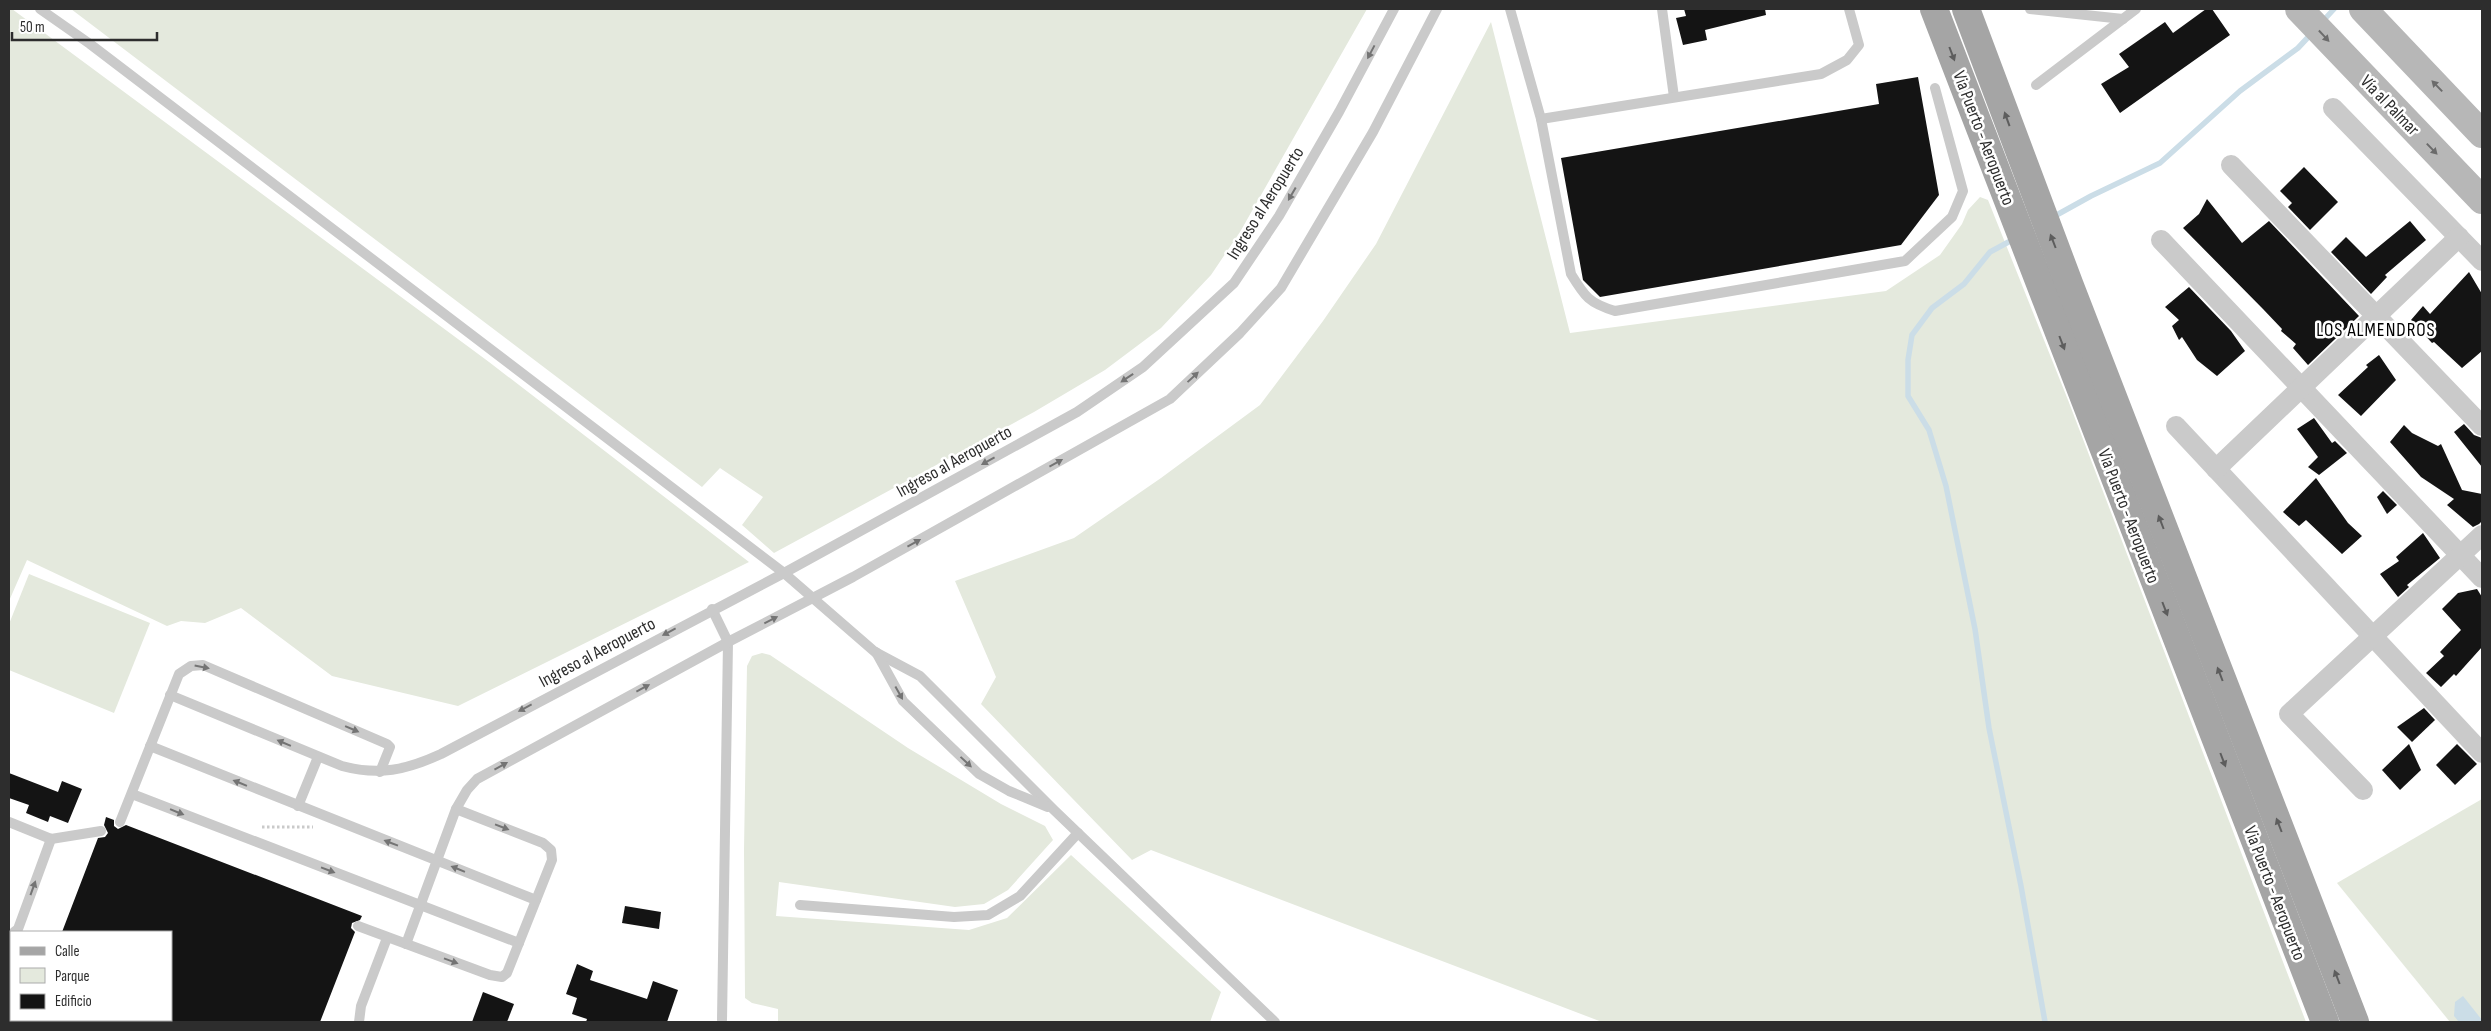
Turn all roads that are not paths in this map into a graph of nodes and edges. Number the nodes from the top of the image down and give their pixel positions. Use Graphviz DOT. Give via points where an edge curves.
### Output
graph roads {
  1 [pos="40,9"];
  2 [pos="1394,9"];
  3 [pos="1437,9"];
  4 [pos="1510,9"];
  5 [pos="1662,9"];
  6 [pos="1849,9"];
  7 [pos="1934,9"];
  8 [pos="1966,9"];
  9 [pos="2030,9"];
  10 [pos="2136,9"];
  11 [pos="2299,9"];
  12 [pos="2363,9"];
  13 [pos="2123,19"];
  14 [pos="2036,85"];
  15 [pos="1935,88"];
  16 [pos="1674,98"];
  17 [pos="2333,108"];
  18 [pos="1541,119"];
  19 [pos="2479,123"];
  20 [pos="2231,165"];
  21 [pos="2482,200"];
  22 [pos="2459,237"];
  23 [pos="2161,240"];
  24 [pos="2482,261"];
  25 [pos="2375,316"];
  26 [pos="2300,386"];
  27 [pos="2176,426"];
  28 [pos="2482,426"];
  29 [pos="2216,468"];
  30 [pos="2482,535"];
  31 [pos="2461,555"];
  32 [pos="784,573"];
  33 [pos="2482,578"];
  34 [pos="815,598"];
  35 [pos="712,609"];
  36 [pos="2373,637"];
  37 [pos="728,642"];
  38 [pos="875,652"];
  39 [pos="170,695"];
  40 [pos="150,746"];
  41 [pos="2482,753"];
  42 [pos="318,757"];
  43 [pos="380,772"];
  44 [pos="2363,790"];
  45 [pos="132,794"];
  46 [pos="298,806"];
  47 [pos="456,809"];
  48 [pos="1054,810"];
  49 [pos="9,822"];
  50 [pos="120,822"];
  51 [pos="101,831"];
  52 [pos="1078,833"];
  53 [pos="51,838"];
  54 [pos="437,860"];
  55 [pos="536,900"];
  56 [pos="420,905"];
  57 [pos="800,905"];
  58 [pos="358,926"];
  59 [pos="15,931"];
  60 [pos="388,938"];
  61 [pos="406,944"];
  62 [pos="519,944"];
  63 [pos="722,1020"];
  64 [pos="359,1022"];
  65 [pos="1275,1022"];
  66 [pos="2325,1022"];
  67 [pos="2354,1022"];
  1 -- 32 [label="lane"];
  2 -- 32 [label="lane, Ingreso al Aeropuerto, one-way" via="1279,216 1234,283 1181,334 1143,367 1076,412"];
  34 -- 3 [label="lane, one-way" via="1170,398 1211,361 1281,288 1372,132"];
  4 -- 18 [label="lane"];
  5 -- 16 [label="lane"];
  6 -- 16 [label="lane" via="1859,45 1847,60 1821,74"];
  7 -- 66 [label="main road, Via Puerto - Aeropuerto, one-way"];
  67 -- 8 [label="main road, Via Puerto - Aeropuerto, one-way"];
  9 -- 13 [label="lane"];
  10 -- 13 [label="lane"];
  11 -- 21 [label="main road, Vía al Palmar, one-way"];
  19 -- 12 [label="main road, one-way"];
  13 -- 14 [label="lane"];
  15 -- 18 [label="lane" via="1963,191 1952,217 1905,261 1616,311 1595,305 1571,274"];
  16 -- 18 [label="lane"];
  17 -- 22 [label="street"];
  20 -- 25 [label="street"];
  22 -- 24 [label="street"];
  22 -- 25 [label="street"];
  23 -- 26 [label="street"];
  25 -- 26 [label="street"];
  25 -- 28 [label="street"];
  26 -- 29 [label="street"];
  26 -- 31 [label="street"];
  27 -- 29 [label="street"];
  29 -- 36 [label="street"];
  30 -- 31 [label="street"];
  31 -- 33 [label="street"];
  31 -- 36 [label="street"];
  32 -- 34 [label="lane"];
  32 -- 35 [label="lane, Ingreso al Aeropuerto"];
  37 -- 34 [label="lane, one-way"];
  34 -- 38 [label="lane"];
  35 -- 37 [label="lane"];
  35 -- 43 [label="lane, Ingreso al Aeropuerto, one-way" via="441,754 406,767"];
  36 -- 41 [label="street"];
  36 -- 44 [label="street" via="2289,714"];
  47 -- 37 [label="lane, one-way" via="477,779"];
  37 -- 63 [label="lane"];
  38 -- 48 [label="lane" via="920,676"];
  38 -- 48 [label="lane, one-way" via="903,701 979,774 1008,791"];
  39 -- 40 [label="lane"];
  42 -- 39 [label="lane, Ingreso al Aeropuerto, one-way"];
  39 -- 43 [label="lane, one-way" via="182,670 203,665 387,744 390,752"];
  40 -- 45 [label="lane"];
  46 -- 40 [label="lane, one-way"];
  42 -- 43 [label="lane, Ingreso al Aeropuerto" via="362,771"];
  42 -- 46 [label="lane"];
  45 -- 50 [label="lane"];
  45 -- 56 [label="lane, one-way"];
  54 -- 46 [label="lane, one-way"];
  47 -- 54 [label="lane"];
  47 -- 55 [label="lane, one-way" via="543,843 551,850 552,860"];
  48 -- 52 [label="lane"];
  49 -- 53 [label="lane"];
  51 -- 53 [label="lane"];
  52 -- 57 [label="lane" via="1020,896 988,915 954,917"];
  52 -- 65 [label="lane"];
  59 -- 53 [label="lane, one-way"];
  55 -- 54 [label="lane, one-way"];
  54 -- 56 [label="lane"];
  55 -- 62 [label="lane"];
  56 -- 61 [label="lane"];
  56 -- 62 [label="lane"];
  58 -- 60 [label="lane"];
  60 -- 61 [label="lane"];
  60 -- 64 [label="lane" via="361,1006"];
  61 -- 62 [label="lane, one-way" via="497,977 502,977 510,969"];
}
